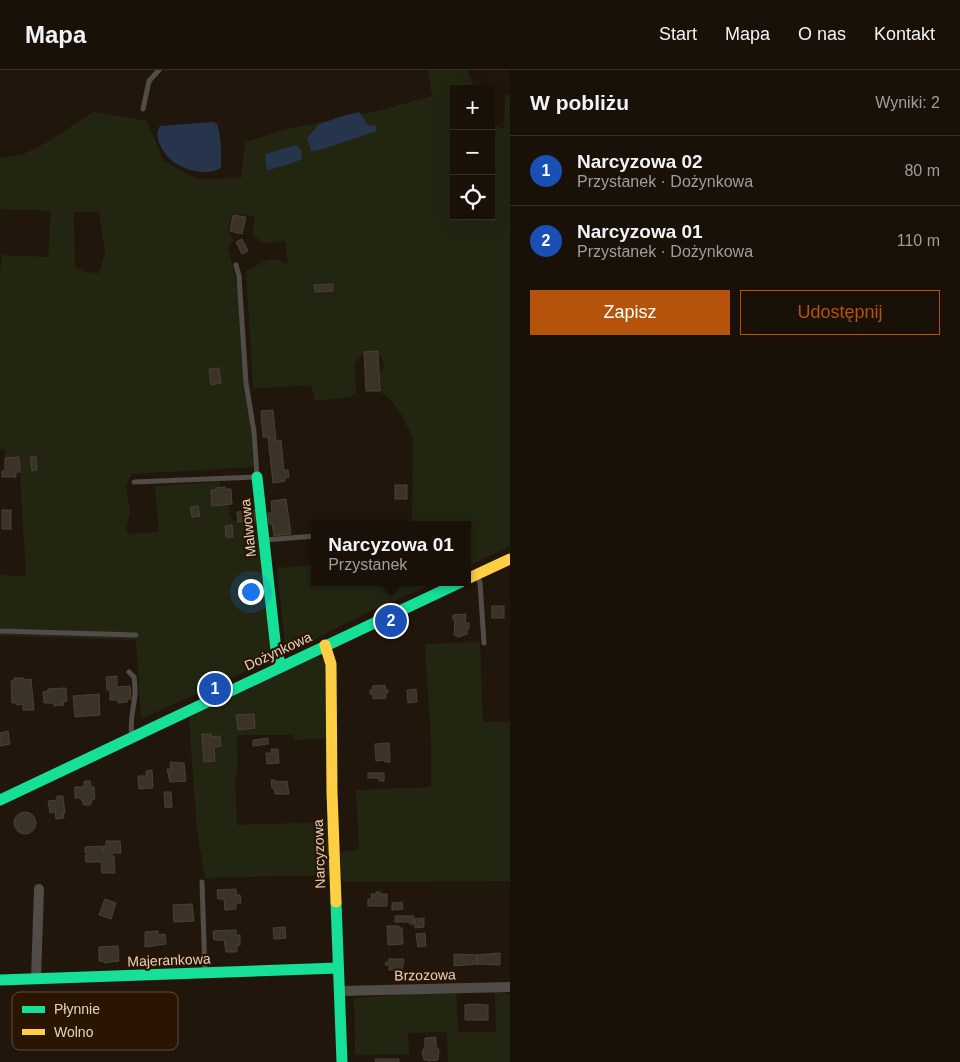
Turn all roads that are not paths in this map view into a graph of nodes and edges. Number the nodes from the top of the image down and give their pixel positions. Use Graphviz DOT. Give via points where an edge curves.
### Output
graph roads {
  1 [pos="159,70"];
  2 [pos="143,109"];
  3 [pos="236,265"];
  4 [pos="257,476"];
  5 [pos="134,482"];
  6 [pos="311,536"];
  7 [pos="264,540"];
  8 [pos="510,559"];
  9 [pos="472,577"];
  10 [pos="452,586"];
  11 [pos="0,631"];
  12 [pos="136,635"];
  13 [pos="484,643"];
  14 [pos="325,645"];
  15 [pos="281,666"];
  16 [pos="130,672"];
  17 [pos="133,736"];
  18 [pos="0,800"];
  19 [pos="202,882"];
  20 [pos="39,889"];
  21 [pos="338,968"];
  22 [pos="205,974"];
  23 [pos="36,978"];
  24 [pos="0,980"];
  25 [pos="510,987"];
  26 [pos="340,991"];
  27 [pos="342,1062"];
  1 -- 2 [label="lane" via="149,81"];
  3 -- 4 [label="lane"];
  4 -- 5 [label="lane"];
  4 -- 7 [label="street, Malwowa"];
  6 -- 7 [label="lane"];
  7 -- 15 [label="street, Malwowa" via="276,650"];
  8 -- 9 [label="street"];
  9 -- 13 [label="lane" via="480,583"];
  10 -- 14 [label="street, Dożynkowa"];
  11 -- 12 [label="lane"];
  14 -- 15 [label="street, Dożynkowa"];
  14 -- 21 [label="street, Narcyzowa" via="331,664"];
  15 -- 17 [label="street, Dożynkowa"];
  16 -- 17 [label="lane" via="135,685 130,729"];
  17 -- 18 [label="street, Dożynkowa"];
  19 -- 22 [label="lane"];
  20 -- 23 [label="street"];
  21 -- 22 [label="street, Majerankowa"];
  21 -- 26 [label="street, Narcyzowa"];
  22 -- 23 [label="street, Majerankowa"];
  23 -- 24 [label="street, Majerankowa"];
  25 -- 26 [label="street, Brzozowa"];
  26 -- 27 [label="street, Narcyzowa"];
}
